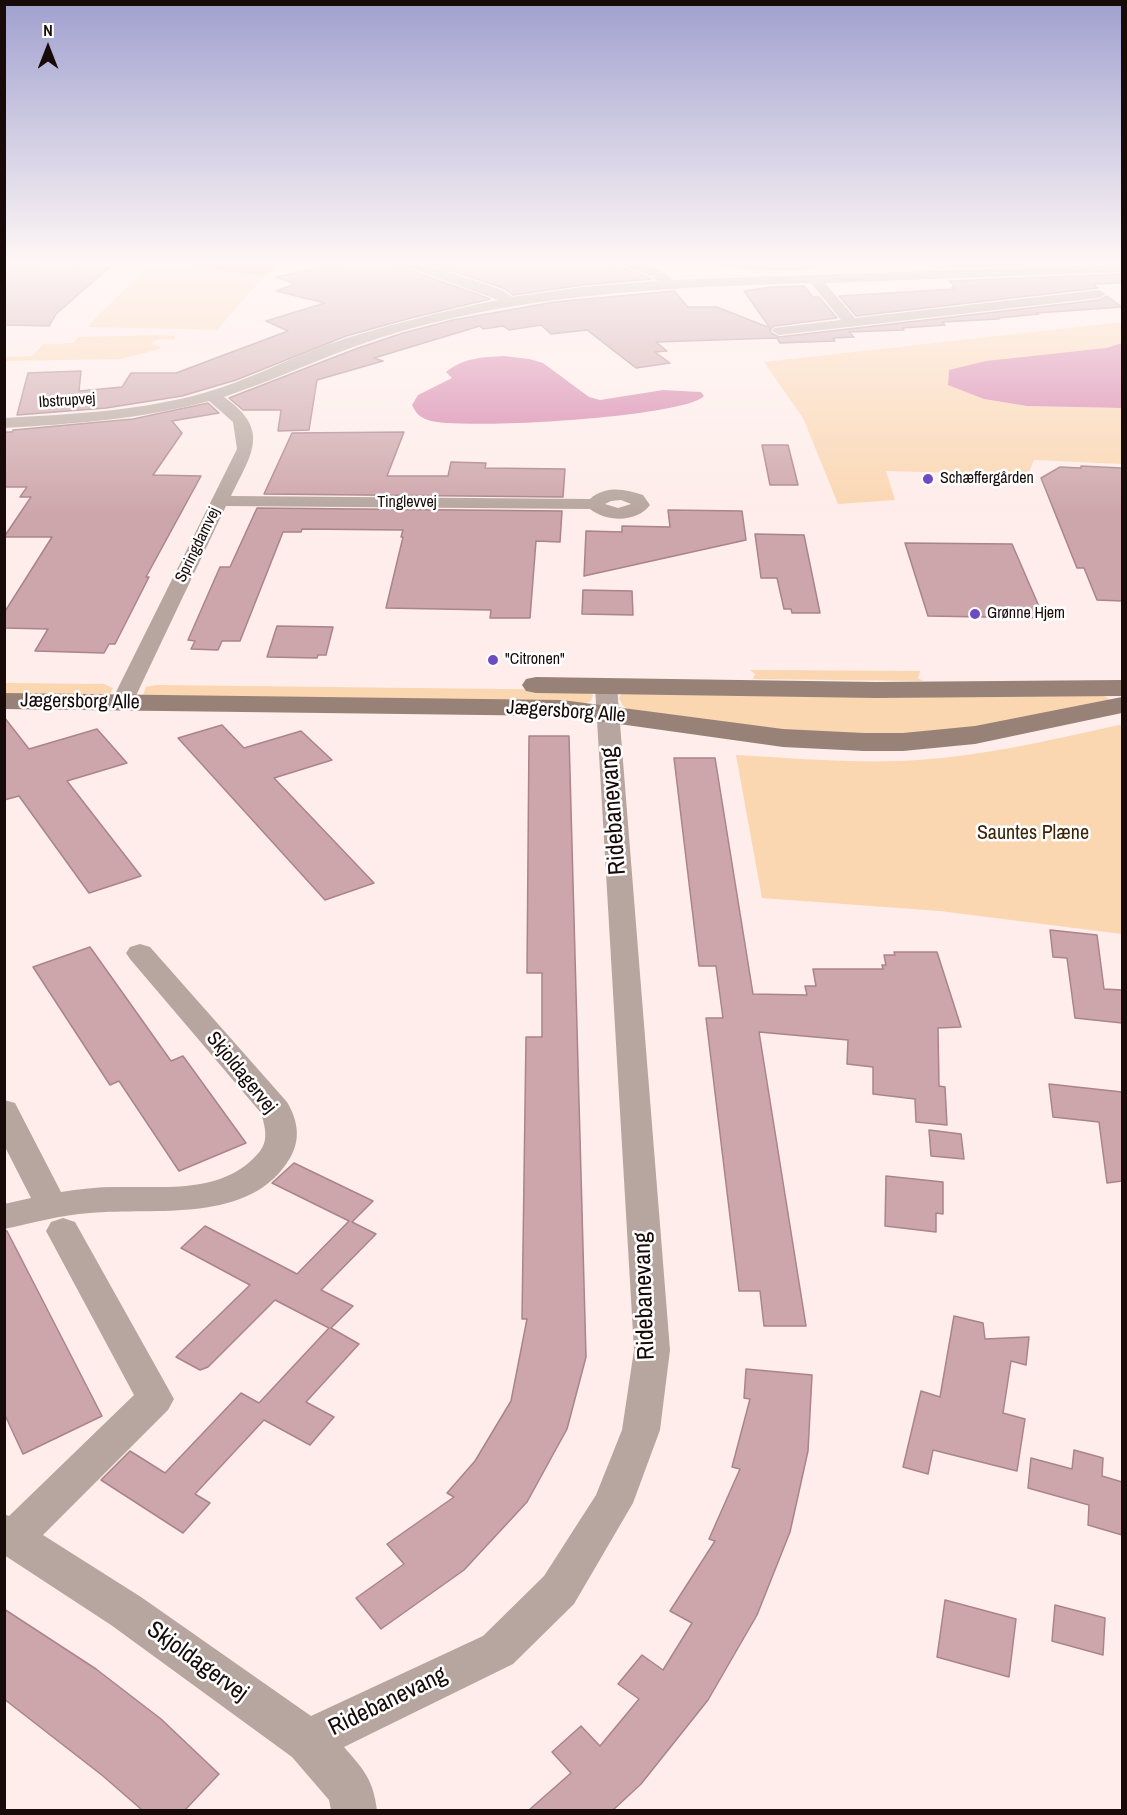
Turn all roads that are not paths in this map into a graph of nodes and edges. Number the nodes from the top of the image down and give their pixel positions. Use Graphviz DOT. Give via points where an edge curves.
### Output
graph roads {
  1 [pos="343,345"];
  2 [pos="212,396"];
  3 [pos="4,423"];
  4 [pos="219,501"];
  5 [pos="595,504"];
  6 [pos="4,679"];
  7 [pos="1122,688"];
  8 [pos="127,691"];
  9 [pos="607,700"];
  10 [pos="4,701"];
  11 [pos="1122,705"];
  12 [pos="140,953"];
  13 [pos="4,1111"];
  14 [pos="4,1217"];
  15 [pos="57,1218"];
  16 [pos="9,1535"];
  17 [pos="308,1741"];
  18 [pos="354,1810"];
  1 -- 2 [label="street, Ibstrupvej"];
  2 -- 3 [label="street, Ibstrupvej" via="107,416"];
  2 -- 4 [label="street, Springdamvej" via="239,416 245,429 245,449"];
  4 -- 5 [label="street, Tinglevvej"];
  4 -- 8 [label="street, Springdamvej"];
  6 -- 8 [label="street, Jægersborg Alle"];
  7 -- 9 [label="street, Jægersborg Alle" via="876,690"];
  8 -- 9 [label="street, Jægersborg Alle" via="562,708"];
  8 -- 10 [label="street, Jægersborg Alle"];
  9 -- 11 [label="street, Jægersborg Alle" via="783,738 903,742 1002,730"];
  9 -- 17 [label="street, Ridebanevang" via="652,1350 641,1430 613,1503 559,1590 498,1650"];
  12 -- 15 [label="street, Skjoldagervej" via="276,1110 282,1134 276,1157 233,1189 203,1197 93,1200"];
  13 -- 15 [label="street, Skjoldagervej"];
  14 -- 15 [label="street, Skjoldagervej"];
  15 -- 16 [label="street, Skjoldagervej" via="155,1399"];
  16 -- 17 [label="street, Skjoldagervej" via="126,1611"];
  17 -- 18 [label="street, Skjoldagervej" via="351,1790"];
}
